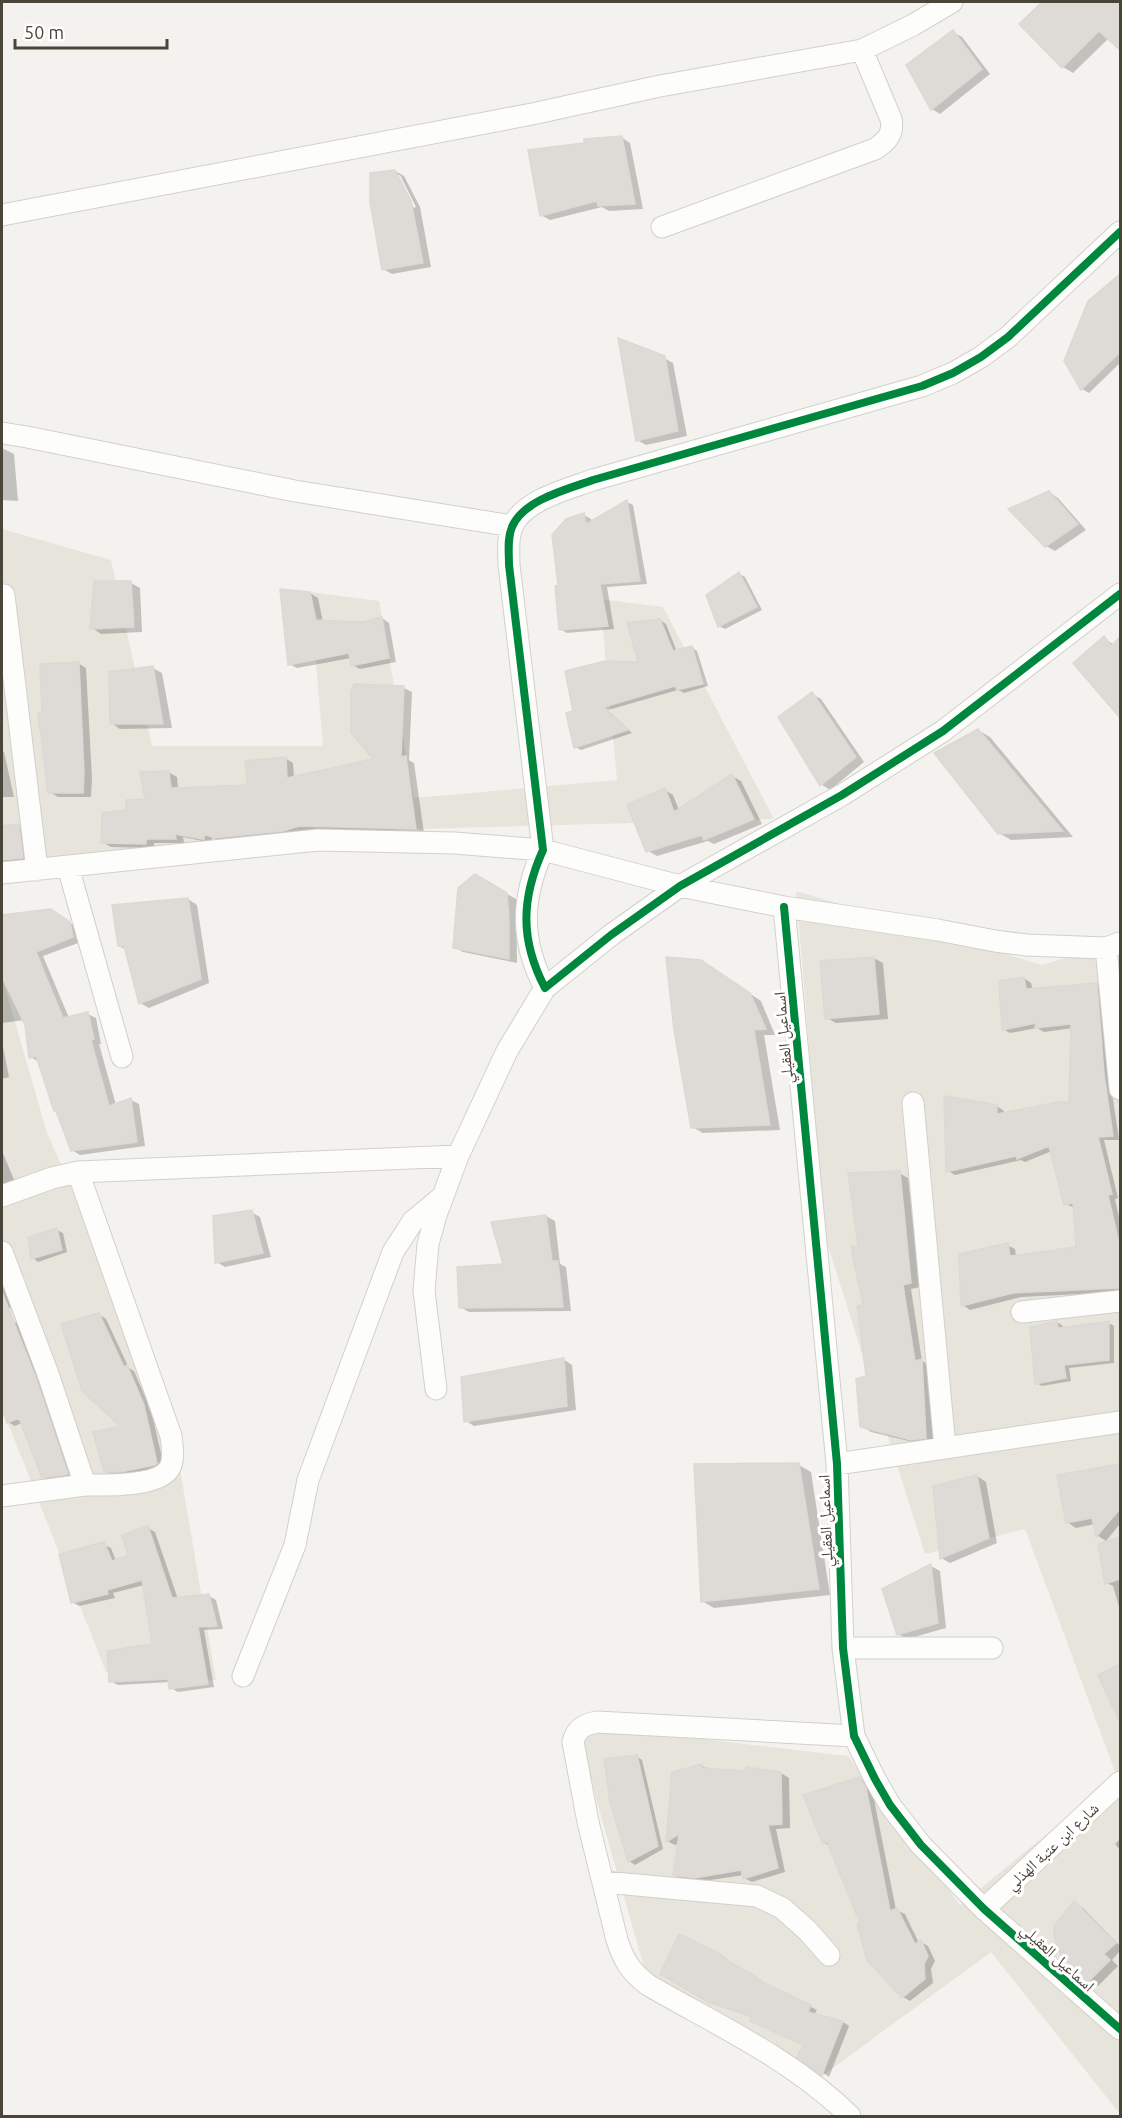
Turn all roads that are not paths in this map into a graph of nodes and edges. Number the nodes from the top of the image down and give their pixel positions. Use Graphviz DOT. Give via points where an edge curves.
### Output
graph roads {
  1 [pos="952,2"];
  2 [pos="862,50"];
  3 [pos="2,215"];
  4 [pos="662,227"];
  5 [pos="1120,232"];
  6 [pos="2,433"];
  7 [pos="512,526"];
  8 [pos="1120,594"];
  9 [pos="4,595"];
  10 [pos="543,850"];
  11 [pos="68,867"];
  12 [pos="37,870"];
  13 [pos="2,873"];
  14 [pos="680,886"];
  15 [pos="784,907"];
  16 [pos="1113,946"];
  17 [pos="545,988"];
  18 [pos="122,1057"];
  19 [pos="1120,1089"];
  20 [pos="913,1103"];
  21 [pos="458,1156"];
  22 [pos="78,1172"];
  23 [pos="2,1196"];
  24 [pos="443,1196"];
  25 [pos="2,1252"];
  26 [pos="1120,1301"];
  27 [pos="1022,1312"];
  28 [pos="436,1389"];
  29 [pos="1120,1422"];
  30 [pos="945,1448"];
  31 [pos="837,1464"];
  32 [pos="85,1485"];
  33 [pos="2,1496"];
  34 [pos="843,1648"];
  35 [pos="992,1648"];
  36 [pos="243,1676"];
  37 [pos="854,1736"];
  38 [pos="1120,1782"];
  39 [pos="604,1882"];
  40 [pos="984,1909"];
  41 [pos="830,1955"];
  42 [pos="1120,2029"];
  43 [pos="850,2116"];
  1 -- 2 [label="street"];
  2 -- 3 [label="street"];
  2 -- 4 [label="street" via="891,119 890,137 885,142"];
  5 -- 7 [label="street" via="1008,337 953,373 922,386 593,480 543,499"];
  6 -- 7 [label="street" via="295,491"];
  7 -- 10 [label="street" via="508,544 511,585"];
  8 -- 14 [label="street" via="943,732 842,795"];
  9 -- 12 [label="street"];
  10 -- 11 [label="street" via="454,843 318,840"];
  10 -- 14 [label="street"];
  10 -- 17 [label="street" via="531,881 526,928 532,960"];
  11 -- 12 [label="street"];
  11 -- 18 [label="street"];
  12 -- 13 [label="street"];
  14 -- 15 [label="street"];
  14 -- 17 [label="street"];
  15 -- 16 [label="street" via="1026,945"];
  15 -- 31 [label="street, اسماعيل العقيلي"];
  16 -- 19 [label="street"];
  17 -- 21 [label="street" via="507,1051"];
  20 -- 30 [label="street"];
  21 -- 22 [label="street"];
  21 -- 24 [label="street"];
  22 -- 23 [label="street"];
  22 -- 32 [label="street" via="171,1436 172,1449 168,1471 159,1477 144,1482"];
  24 -- 28 [label="street" via="428,1244 424,1291"];
  24 -- 36 [label="street" via="413,1221 393,1252 311,1471 295,1545"];
  25 -- 32 [label="street"];
  26 -- 27 [label="street"];
  29 -- 30 [label="street"];
  30 -- 31 [label="street"];
  31 -- 34 [label="street, اسماعيل العقيلي"];
  32 -- 33 [label="street"];
  34 -- 35 [label="street"];
  34 -- 37 [label="street, اسماعيل العقيلي"];
  37 -- 39 [label="street" via="597,1722 582,1726 575,1735 573,1750"];
  37 -- 40 [label="street, اسماعيل العقيلي" via="875,1779 905,1825"];
  38 -- 40 [label="street, شارع ابن عتبة الهذلي"];
  39 -- 41 [label="street" via="756,1896 782,1908"];
  39 -- 43 [label="street" via="616,1940 632,1972 802,2075"];
  40 -- 42 [label="street, اسماعيل العقيلي"];
}
